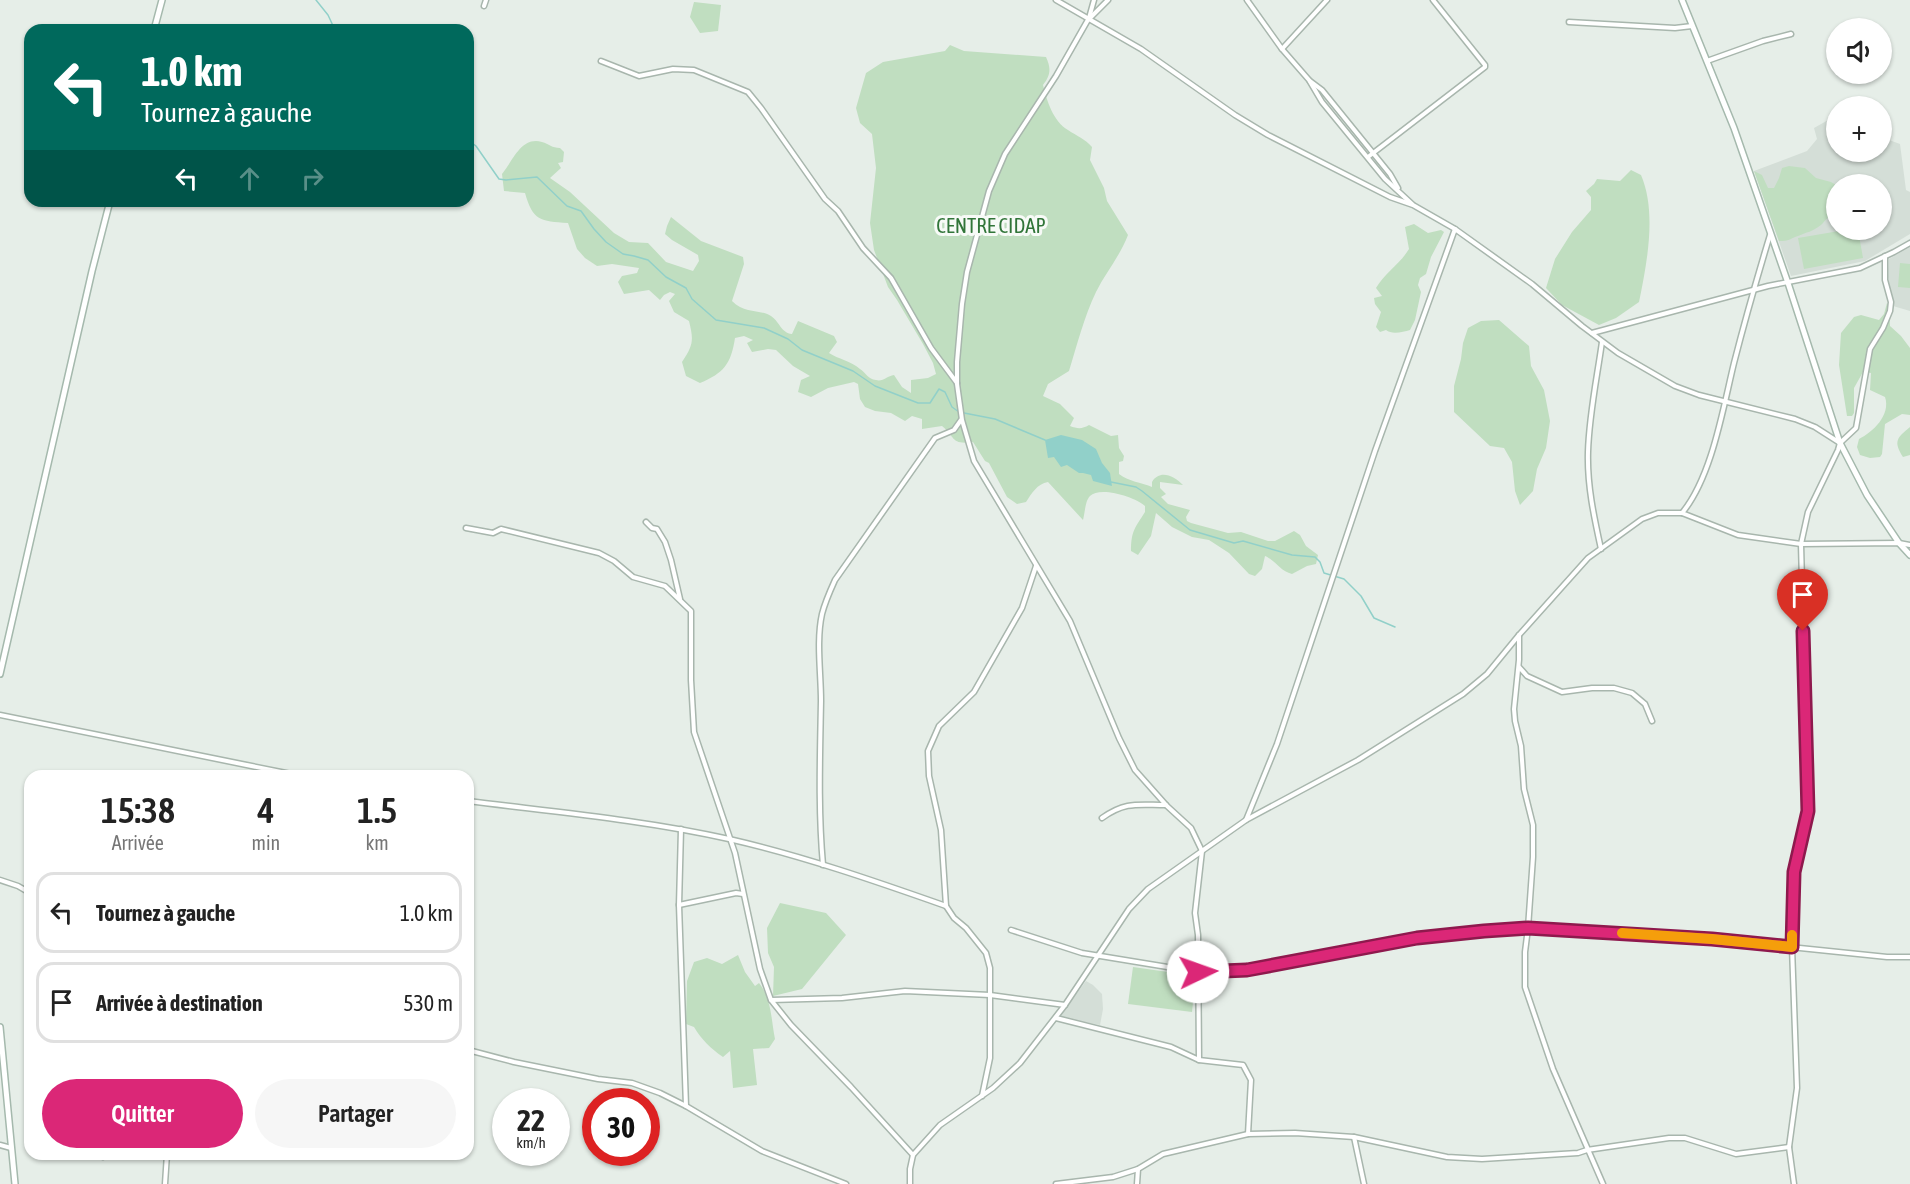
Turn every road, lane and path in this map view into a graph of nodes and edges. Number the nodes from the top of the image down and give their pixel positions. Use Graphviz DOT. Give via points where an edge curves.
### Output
graph roads {
  1 [pos="162,0"];
  2 [pos="486,0"];
  3 [pos="1056,0"];
  4 [pos="1094,0"];
  5 [pos="1108,0"];
  6 [pos="1247,0"];
  7 [pos="1327,0"];
  8 [pos="1433,0"];
  9 [pos="1682,0"];
  10 [pos="484,6"];
  11 [pos="1089,18"];
  12 [pos="1569,22"];
  13 [pos="156,24"];
  14 [pos="1692,26"];
  15 [pos="1791,34"];
  16 [pos="1282,49"];
  17 [pos="601,61"];
  18 [pos="1706,61"];
  19 [pos="1309,80"];
  20 [pos="1329,98"];
  21 [pos="1322,102"];
  22 [pos="1347,121"];
  23 [pos="1342,126"];
  24 [pos="1373,153"];
  25 [pos="1368,157"];
  26 [pos="1399,192"];
  27 [pos="1413,205"];
  28 [pos="108,207"];
  29 [pos="1455,229"];
  30 [pos="1770,235"];
  31 [pos="1910,243"];
  32 [pos="1885,256"];
  33 [pos="1788,283"];
  34 [pos="1753,291"];
  35 [pos="1592,333"];
  36 [pos="1602,341"];
  37 [pos="957,384"];
  38 [pos="1726,402"];
  39 [pos="961,418"];
  40 [pos="1840,442"];
  41 [pos="1682,513"];
  42 [pos="646,522"];
  43 [pos="466,528"];
  44 [pos="1899,543"];
  45 [pos="1801,544"];
  46 [pos="1910,545"];
  47 [pos="1602,549"];
  48 [pos="1910,555"];
  49 [pos="1036,566"];
  50 [pos="680,600"];
  51 [pos="1519,635"];
  52 [pos="1518,667"];
  53 [pos="0,674"];
  54 [pos="0,715"];
  55 [pos="1652,721"];
  56 [pos="270,770"];
  57 [pos="474,802"];
  58 [pos="1167,806"];
  59 [pos="1102,818"];
  60 [pos="1246,820"];
  61 [pos="681,829"];
  62 [pos="731,840"];
  63 [pos="1202,851"];
  64 [pos="823,865"];
  65 [pos="0,880"];
  66 [pos="24,890"];
  67 [pos="743,894"];
  68 [pos="679,904"];
  69 [pos="946,906"];
  70 [pos="1528,928"];
  71 [pos="1011,930"];
  72 [pos="1792,947"];
  73 [pos="1098,956"];
  74 [pos="1910,957"];
  75 [pos="1198,972"];
  76 [pos="990,994"];
  77 [pos="771,1000"];
  78 [pos="1065,1005"];
  79 [pos="1056,1018"];
  80 [pos="0,1027"];
  81 [pos="474,1052"];
  82 [pos="1199,1060"];
  83 [pos="982,1096"];
  84 [pos="686,1106"];
  85 [pos="1248,1134"];
  86 [pos="1354,1137"];
  87 [pos="0,1145"];
  88 [pos="1789,1147"];
  89 [pos="12,1149"];
  90 [pos="1587,1150"];
  91 [pos="913,1155"];
  92 [pos="167,1160"];
  93 [pos="1138,1169"];
  94 [pos="15,1184"];
  95 [pos="165,1184"];
  96 [pos="846,1184"];
  97 [pos="910,1184"];
  98 [pos="1056,1184"];
  99 [pos="1137,1184"];
  100 [pos="1364,1184"];
  101 [pos="1603,1184"];
  102 [pos="1794,1184"];
  1 -- 13 [label="main road"];
  2 -- 10 [label="street"];
  3 -- 11 [label="street"];
  4 -- 11 [label="street"];
  5 -- 11 [label="street"];
  6 -- 16 [label="street"];
  7 -- 16 [label="street"];
  8 -- 24 [label="street" via="1485,67"];
  9 -- 14 [label="main road"];
  11 -- 27 [label="street" via="1268,135"];
  11 -- 37 [label="street" via="1005,154 989,191 967,272"];
  12 -- 14 [label="street"];
  14 -- 18 [label="main road"];
  15 -- 18 [label="street"];
  16 -- 19 [label="street"];
  17 -- 37 [label="street" via="639,76 673,69 694,70 748,92 825,199 891,278 931,348"];
  18 -- 30 [label="main road" via="1734,128"];
  19 -- 20 [label="street"];
  19 -- 21 [label="street"];
  20 -- 21 [label="street"];
  20 -- 22 [label="street"];
  21 -- 23 [label="street"];
  22 -- 23 [label="street"];
  22 -- 24 [label="street"];
  23 -- 25 [label="street"];
  24 -- 25 [label="street"];
  24 -- 26 [label="street"];
  25 -- 26 [label="street"];
  26 -- 27 [label="street"];
  27 -- 29 [label="street"];
  28 -- 53 [label="main road"];
  29 -- 35 [label="street"];
  29 -- 60 [label="street" via="1277,744"];
  30 -- 33 [label="main road"];
  30 -- 34 [label="street"];
  31 -- 32 [label="street"];
  32 -- 33 [label="street" via="1860,268"];
  32 -- 40 [label="street" via="1890,311 1870,350 1857,428"];
  33 -- 34 [label="street"];
  33 -- 40 [label="main road"];
  34 -- 35 [label="street"];
  34 -- 38 [label="street"];
  35 -- 36 [label="street"];
  36 -- 38 [label="street" via="1675,386"];
  36 -- 47 [label="street" via="1588,454 1592,506"];
  37 -- 39 [label="street"];
  38 -- 40 [label="street" via="1795,419"];
  38 -- 41 [label="street" via="1705,471 1693,500"];
  39 -- 49 [label="street" via="974,461"];
  39 -- 64 [label="street" via="954,429 935,438 835,580 825,602 820,634 819,799"];
  40 -- 44 [label="main road" via="1867,495"];
  40 -- 45 [label="street" via="1808,512"];
  41 -- 45 [label="street" via="1738,536"];
  41 -- 47 [label="street" via="1658,513 1642,519"];
  42 -- 50 [label="street" via="657,529 665,542"];
  43 -- 50 [label="street" via="493,533 501,529 598,554 633,577 665,586"];
  44 -- 45 [label="street"];
  44 -- 46 [label="street"];
  44 -- 48 [label="main road"];
  45 -- 72 [label="street" via="1808,811 1794,872"];
  47 -- 51 [label="street" via="1588,558"];
  49 -- 58 [label="street" via="1070,621 1136,770"];
  49 -- 69 [label="street" via="1022,608 974,692 939,726 928,751 928,776 941,830"];
  50 -- 62 [label="street" via="691,611 694,732"];
  51 -- 52 [label="street"];
  51 -- 60 [label="street" via="1487,674 1464,694 1358,760"];
  52 -- 55 [label="street" via="1527,676 1562,692 1614,688 1632,693 1645,704"];
  52 -- 70 [label="street" via="1515,721 1533,825"];
  54 -- 56 [label="street"];
  57 -- 61 [label="street"];
  58 -- 59 [label="street" via="1131,804"];
  58 -- 63 [label="street" via="1191,828"];
  60 -- 63 [label="street"];
  61 -- 62 [label="street"];
  61 -- 68 [label="street"];
  62 -- 64 [label="street"];
  62 -- 67 [label="street"];
  63 -- 73 [label="street" via="1148,889 1129,909"];
  63 -- 75 [label="street" via="1195,913"];
  64 -- 69 [label="street"];
  65 -- 66 [label="street"];
  67 -- 68 [label="street"];
  67 -- 77 [label="street"];
  68 -- 84 [label="street"];
  69 -- 76 [label="street" via="986,953"];
  70 -- 72 [label="street"];
  70 -- 75 [label="street" via="1417,938 1247,970"];
  70 -- 90 [label="street" via="1524,987"];
  71 -- 73 [label="street"];
  72 -- 74 [label="street"];
  72 -- 88 [label="street" via="1797,1088"];
  73 -- 75 [label="street"];
  73 -- 78 [label="street"];
  75 -- 82 [label="street"];
  76 -- 77 [label="street" via="905,991"];
  76 -- 78 [label="street"];
  76 -- 83 [label="street" via="990,1058"];
  77 -- 91 [label="street"];
  78 -- 79 [label="street"];
  79 -- 82 [label="street" via="1171,1047"];
  79 -- 83 [label="street" via="1015,1069"];
  80 -- 89 [label="main road"];
  81 -- 84 [label="street" via="632,1083"];
  82 -- 85 [label="street" via="1243,1065 1251,1080"];
  83 -- 91 [label="street" via="940,1125"];
  84 -- 96 [label="street" via="762,1151"];
  85 -- 86 [label="street"];
  85 -- 93 [label="street" via="1162,1154"];
  86 -- 90 [label="street" via="1447,1157 1482,1159 1578,1154"];
  86 -- 100 [label="street"];
  87 -- 89 [label="street"];
  88 -- 90 [label="street" via="1736,1154 1685,1138 1669,1138"];
  88 -- 102 [label="street"];
  89 -- 94 [label="main road"];
  90 -- 101 [label="street"];
  91 -- 97 [label="street"];
  92 -- 95 [label="street"];
  93 -- 98 [label="street" via="1113,1177"];
  93 -- 99 [label="street"];
}
